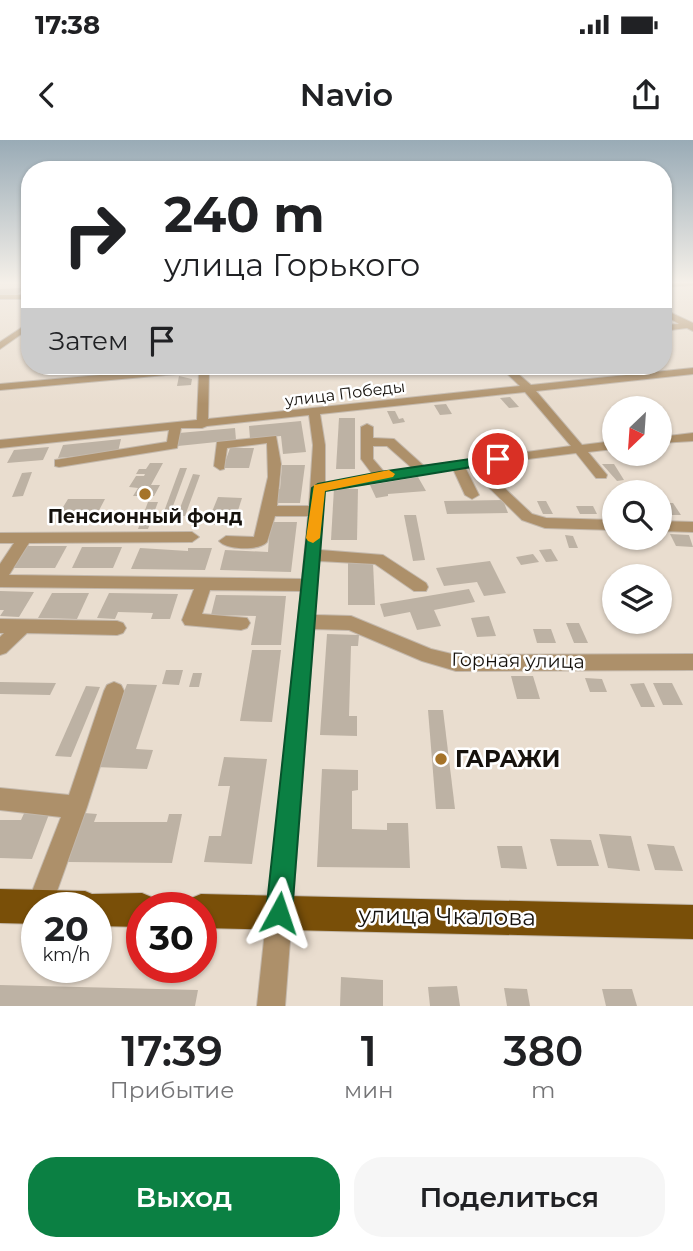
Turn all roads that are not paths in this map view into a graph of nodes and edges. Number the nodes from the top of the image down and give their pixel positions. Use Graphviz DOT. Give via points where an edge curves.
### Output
graph roads {
  1 [pos="691,326"];
  2 [pos="672,327"];
  3 [pos="21,331"];
  4 [pos="0,335"];
  5 [pos="15,335"];
  6 [pos="21,335"];
  7 [pos="0,346"];
  8 [pos="693,371"];
  9 [pos="672,373"];
  10 [pos="126,375"];
  11 [pos="204,375"];
  12 [pos="514,375"];
  13 [pos="652,375"];
  14 [pos="4,386"];
  15 [pos="527,387"];
  16 [pos="0,395"];
  17 [pos="314,413"];
  18 [pos="202,425"];
  19 [pos="175,427"];
  20 [pos="367,427"];
  21 [pos="693,437"];
  22 [pos="672,439"];
  23 [pos="367,442"];
  24 [pos="0,444"];
  25 [pos="602,446"];
  26 [pos="581,449"];
  27 [pos="59,463"];
  28 [pos="464,463"];
  29 [pos="220,466"];
  30 [pos="421,470"];
  31 [pos="380,475"];
  32 [pos="601,475"];
  33 [pos="318,488"];
  34 [pos="472,495"];
  35 [pos="270,511"];
  36 [pos="315,511"];
  37 [pos="602,525"];
  38 [pos="672,526"];
  39 [pos="693,527"];
  40 [pos="192,537"];
  41 [pos="0,538"];
  42 [pos="25,538"];
  43 [pos="226,541"];
  44 [pos="312,555"];
  45 [pos="0,579"];
  46 [pos="204,584"];
  47 [pos="309,585"];
  48 [pos="420,587"];
  49 [pos="307,622"];
  50 [pos="240,623"];
  51 [pos="0,626"];
  52 [pos="23,626"];
  53 [pos="117,628"];
  54 [pos="0,648"];
  55 [pos="693,662"];
  56 [pos="114,691"];
  57 [pos="0,799"];
  58 [pos="76,807"];
  59 [pos="44,892"];
  60 [pos="0,906"];
  61 [pos="21,907"];
  62 [pos="217,911"];
  63 [pos="279,913"];
  64 [pos="693,922"];
  65 [pos="271,1006"];
  1 -- 2 [label="street"];
  3 -- 5 [label="street"];
  4 -- 5 [label="street"];
  5 -- 6 [label="street"];
  5 -- 7 [label="street"];
  8 -- 9 [label="street, улица Победы"];
  10 -- 14 [label="street"];
  11 -- 18 [label="street"];
  12 -- 15 [label="street"];
  13 -- 15 [label="street, улица Победы"];
  14 -- 16 [label="street"];
  15 -- 17 [label="street, улица Победы"];
  15 -- 26 [label="street"];
  17 -- 18 [label="street, улица Победы"];
  17 -- 33 [label="street"];
  18 -- 19 [label="street, улица Победы"];
  19 -- 24 [label="street, улица Победы"];
  19 -- 27 [label="street" via="173,445"];
  20 -- 23 [label="street"];
  21 -- 22 [label="street"];
  23 -- 30 [label="street" via="390,442"];
  23 -- 31 [label="street" via="367,459"];
  25 -- 26 [label="street"];
  26 -- 28 [label="street"];
  26 -- 32 [label="street"];
  28 -- 30 [label="street"];
  28 -- 34 [label="street"];
  28 -- 37 [label="street" via="527,517 545,523"];
  29 -- 35 [label="street" via="222,445 272,439 276,456"];
  30 -- 31 [label="street"];
  31 -- 33 [label="street"];
  33 -- 36 [label="street"];
  35 -- 36 [label="street"];
  35 -- 43 [label="street" via="261,542"];
  36 -- 44 [label="street"];
  38 -- 39 [label="street"];
  40 -- 42 [label="street"];
  41 -- 42 [label="street"];
  42 -- 45 [label="street"];
  44 -- 47 [label="street"];
  44 -- 48 [label="street" via="378,559"];
  45 -- 46 [label="street"];
  46 -- 47 [label="street"];
  46 -- 50 [label="street" via="191,620"];
  47 -- 49 [label="street"];
  49 -- 55 [label="street, Горная улица" via="351,622 428,656 456,663"];
  49 -- 63 [label="street"];
  51 -- 52 [label="street"];
  52 -- 53 [label="street"];
  52 -- 54 [label="street"];
  56 -- 58 [label="street"];
  57 -- 58 [label="street"];
  58 -- 59 [label="street"];
  60 -- 61 [label="main road"];
  62 -- 63 [label="main road, улица Чкалова"];
  63 -- 64 [label="main road, улица Чкалова"];
  63 -- 65 [label="street"];
}
